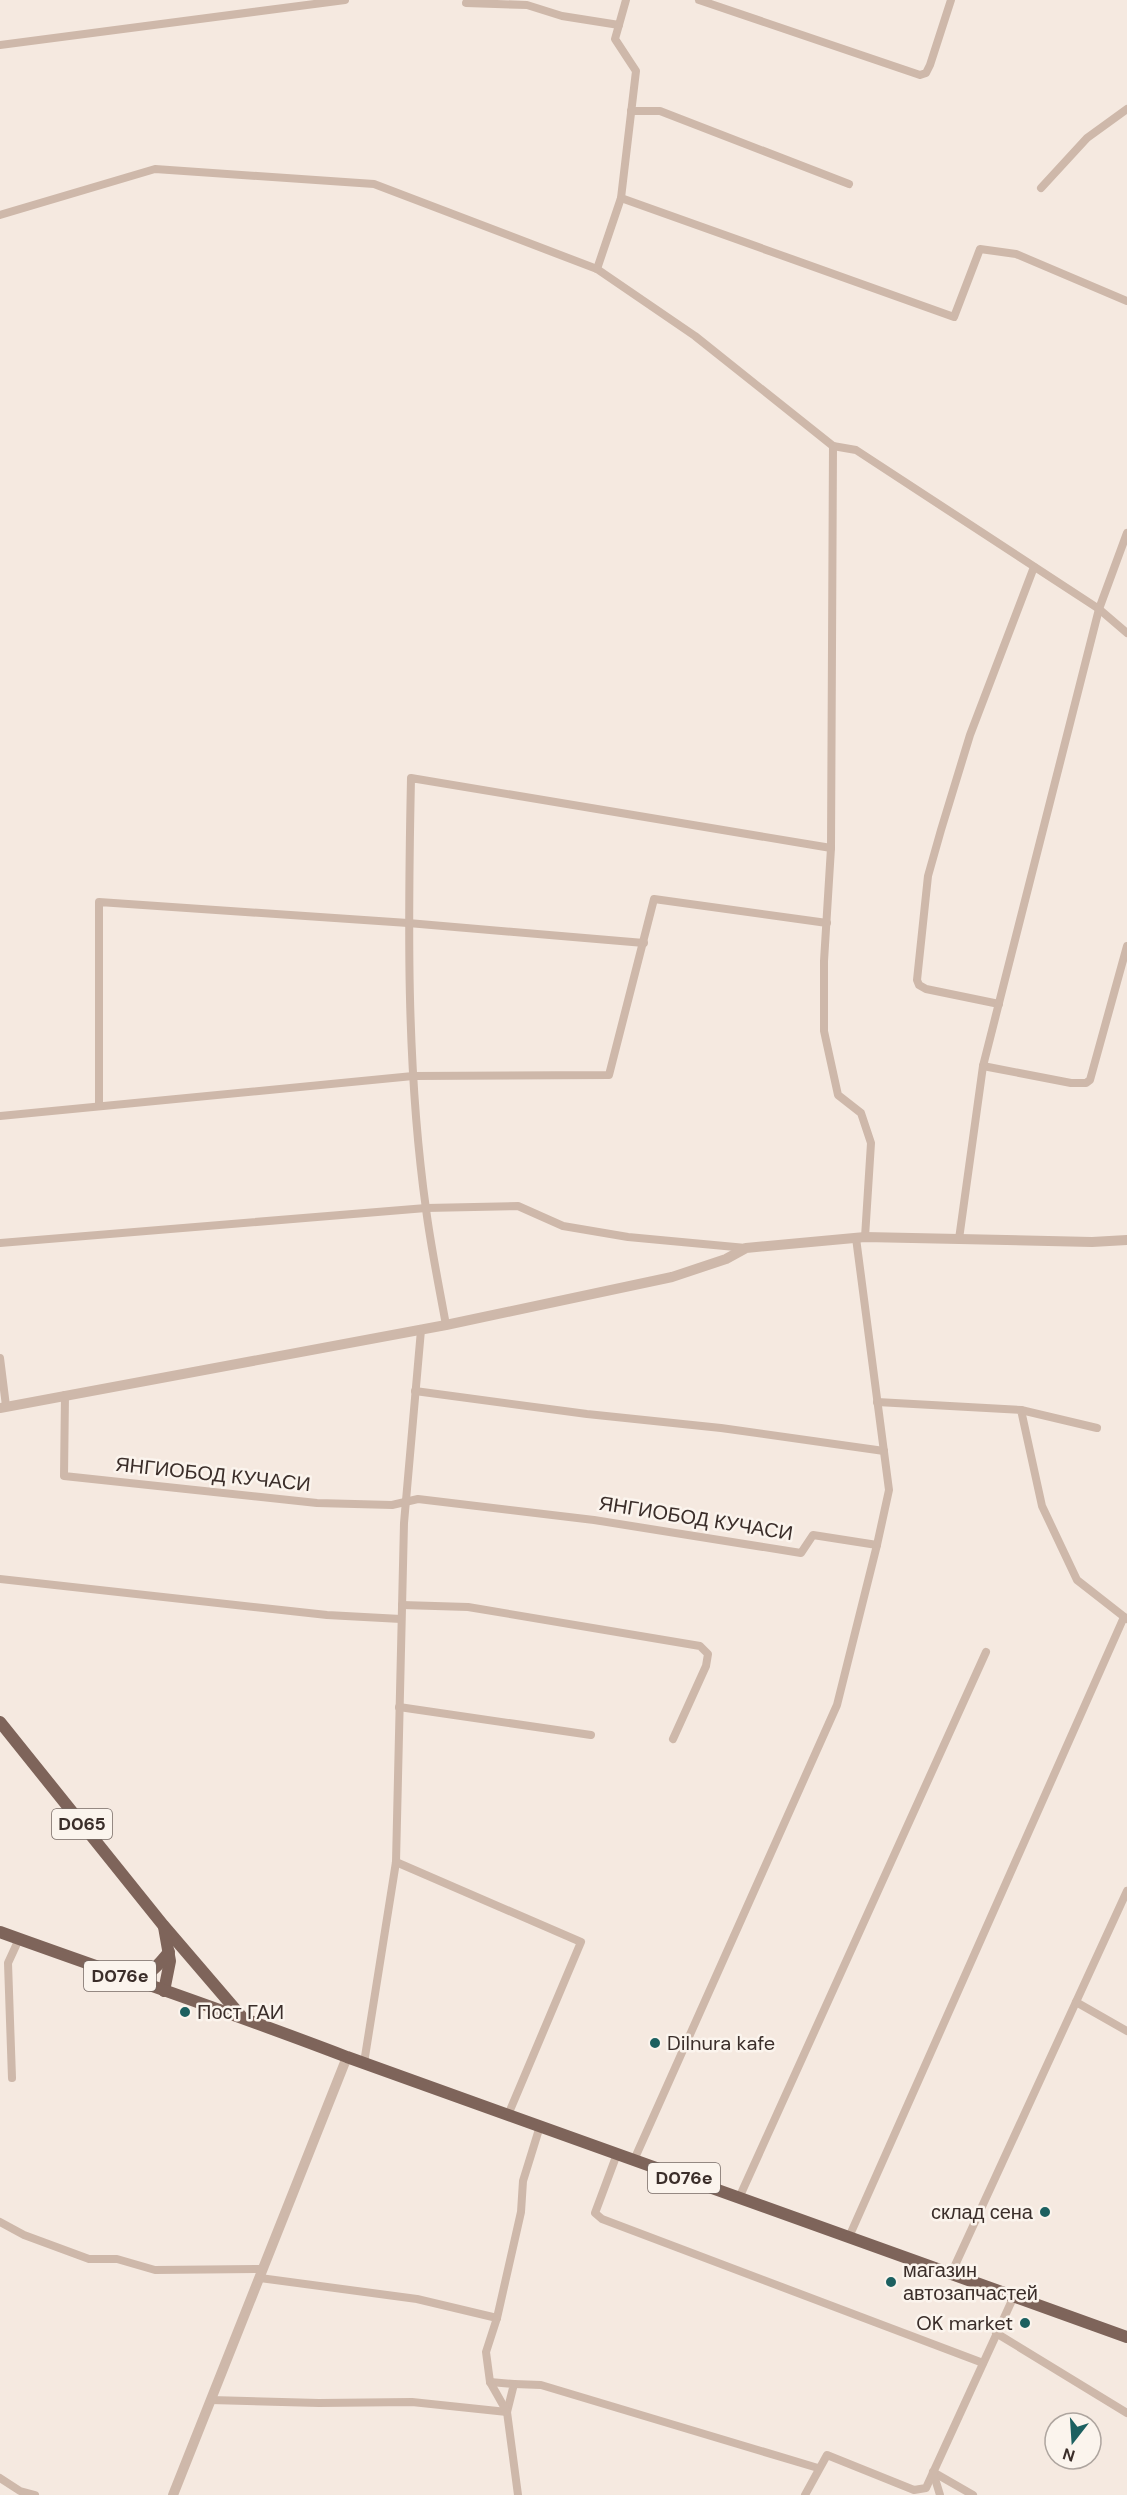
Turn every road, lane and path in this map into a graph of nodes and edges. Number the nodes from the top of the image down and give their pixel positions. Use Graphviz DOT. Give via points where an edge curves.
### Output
graph roads {
  1 [pos="345,0"];
  2 [pos="626,0"];
  3 [pos="699,0"];
  4 [pos="951,0"];
  5 [pos="466,3"];
  6 [pos="528,3"];
  7 [pos="619,26"];
  8 [pos="0,45"];
  9 [pos="1127,109"];
  10 [pos="632,111"];
  11 [pos="849,184"];
  12 [pos="1041,188"];
  13 [pos="621,198"];
  14 [pos="0,215"];
  15 [pos="597,269"];
  16 [pos="1127,301"];
  17 [pos="833,446"];
  18 [pos="1127,533"];
  19 [pos="1034,567"];
  20 [pos="1099,609"];
  21 [pos="1127,633"];
  22 [pos="831,848"];
  23 [pos="408,923"];
  24 [pos="826,923"];
  25 [pos="644,943"];
  26 [pos="1127,946"];
  27 [pos="999,1004"];
  28 [pos="983,1066"];
  29 [pos="413,1076"];
  30 [pos="99,1106"];
  31 [pos="0,1116"];
  32 [pos="426,1208"];
  33 [pos="861,1238"];
  34 [pos="959,1239"];
  35 [pos="1127,1240"];
  36 [pos="0,1242"];
  37 [pos="746,1248"];
  38 [pos="446,1325"];
  39 [pos="421,1330"];
  40 [pos="0,1358"];
  41 [pos="415,1391"];
  42 [pos="66,1395"];
  43 [pos="877,1402"];
  44 [pos="3,1407"];
  45 [pos="1021,1410"];
  46 [pos="1096,1428"];
  47 [pos="884,1450"];
  48 [pos="405,1503"];
  49 [pos="878,1545"];
  50 [pos="0,1579"];
  51 [pos="402,1605"];
  52 [pos="1125,1618"];
  53 [pos="401,1619"];
  54 [pos="986,1652"];
  55 [pos="399,1707"];
  56 [pos="0,1722"];
  57 [pos="591,1735"];
  58 [pos="673,1739"];
  59 [pos="396,1862"];
  60 [pos="1127,1891"];
  61 [pos="164,1925"];
  62 [pos="0,1932"];
  63 [pos="19,1939"];
  64 [pos="169,1952"];
  65 [pos="4,1965"];
  66 [pos="134,1981"];
  67 [pos="164,1991"];
  68 [pos="1076,2002"];
  69 [pos="242,2016"];
  70 [pos="1127,2031"];
  71 [pos="348,2057"];
  72 [pos="363,2063"];
  73 [pos="12,2078"];
  74 [pos="508,2115"];
  75 [pos="540,2126"];
  76 [pos="617,2154"];
  77 [pos="634,2160"];
  78 [pos="739,2198"];
  79 [pos="0,2222"];
  80 [pos="849,2237"];
  81 [pos="261,2274"];
  82 [pos="951,2274"];
  83 [pos="1014,2296"];
  84 [pos="497,2318"];
  85 [pos="996,2333"];
  86 [pos="1127,2337"];
  87 [pos="983,2363"];
  88 [pos="490,2382"];
  89 [pos="514,2384"];
  90 [pos="211,2400"];
  91 [pos="507,2412"];
  92 [pos="1127,2413"];
  93 [pos="818,2468"];
  94 [pos="933,2472"];
  95 [pos="0,2478"];
  96 [pos="35,2495"];
  97 [pos="173,2495"];
  98 [pos="518,2495"];
  99 [pos="805,2495"];
  100 [pos="940,2495"];
  101 [pos="973,2495"];
  1 -- 8 [label="street"];
  2 -- 7 [label="street"];
  3 -- 4 [label="street" via="920,75 930,65"];
  5 -- 6 [label="street"];
  6 -- 7 [label="street" via="562,16"];
  7 -- 10 [label="street" via="615,39 636,71"];
  9 -- 12 [label="street" via="1087,138"];
  10 -- 11 [label="street" via="660,111"];
  10 -- 13 [label="street"];
  13 -- 15 [label="street"];
  13 -- 16 [label="street" via="954,317 980,249 1016,254"];
  14 -- 15 [label="street" via="155,169 374,184"];
  15 -- 17 [label="street" via="694,336"];
  17 -- 19 [label="street" via="856,450"];
  17 -- 22 [label="street"];
  18 -- 20 [label="street"];
  19 -- 20 [label="street"];
  19 -- 27 [label="street" via="970,735 940,830 928,876 917,980 919,986"];
  20 -- 21 [label="street"];
  20 -- 27 [label="street"];
  22 -- 23 [label="street" via="411,778"];
  22 -- 24 [label="street"];
  23 -- 25 [label="street"];
  23 -- 29 [label="street"];
  23 -- 30 [label="street" via="99,902"];
  24 -- 25 [label="street" via="654,899"];
  24 -- 33 [label="street" via="824,1031 838,1095 861,1113 871,1143"];
  25 -- 29 [label="street" via="609,1075"];
  26 -- 28 [label="street" via="1090,1080 1071,1083"];
  27 -- 28 [label="street"];
  28 -- 34 [label="street"];
  29 -- 30 [label="street"];
  29 -- 32 [label="street"];
  30 -- 31 [label="street"];
  32 -- 36 [label="street"];
  32 -- 37 [label="street" via="518,1206 563,1226 628,1237"];
  32 -- 38 [label="street"];
  33 -- 34 [label="street"];
  33 -- 37 [label="street"];
  33 -- 43 [label="street"];
  34 -- 35 [label="street"];
  37 -- 38 [label="street" via="672,1277"];
  38 -- 39 [label="street"];
  39 -- 41 [label="street"];
  39 -- 42 [label="street"];
  40 -- 44 [label="street"];
  41 -- 47 [label="street"];
  41 -- 48 [label="street"];
  42 -- 44 [label="street"];
  42 -- 48 [label="street, ЯНГИОБОД КУЧАСИ" via="63,1476 317,1503"];
  43 -- 45 [label="street"];
  43 -- 47 [label="street"];
  45 -- 46 [label="street"];
  45 -- 52 [label="street" via="1042,1506 1077,1580"];
  47 -- 49 [label="street" via="889,1490"];
  48 -- 49 [label="street, ЯНГИОБОД КУЧАСИ" via="418,1499 594,1520 801,1553 813,1536"];
  48 -- 51 [label="street"];
  49 -- 77 [label="street" via="837,1705"];
  50 -- 53 [label="street" via="327,1615"];
  51 -- 53 [label="street"];
  51 -- 58 [label="street" via="468,1607 700,1646 708,1654 706,1666"];
  52 -- 80 [label="street"];
  53 -- 55 [label="street"];
  54 -- 78 [label="street"];
  55 -- 57 [label="street"];
  55 -- 59 [label="street"];
  56 -- 61 [label="main road, D065"];
  59 -- 72 [label="street"];
  59 -- 74 [label="street" via="581,1942"];
  60 -- 68 [label="street"];
  61 -- 64 [label="main road, D065"];
  61 -- 69 [label="main road, D065"];
  62 -- 63 [label="main road, D076e"];
  63 -- 65 [label="street"];
  63 -- 66 [label="main road, D076e"];
  64 -- 66 [label="main road" via="158,1967"];
  64 -- 67 [label="main road, D065"];
  65 -- 73 [label="street"];
  66 -- 67 [label="main road, D076e"];
  67 -- 69 [label="main road, D076e"];
  68 -- 70 [label="street"];
  68 -- 82 [label="street"];
  69 -- 71 [label="main road, D076e"];
  71 -- 72 [label="main road, D076e"];
  71 -- 81 [label="street"];
  72 -- 74 [label="main road, D076e"];
  74 -- 75 [label="main road, D076e"];
  75 -- 76 [label="main road, D076e"];
  75 -- 84 [label="street" via="523,2181 521,2212"];
  76 -- 77 [label="main road, D076e"];
  76 -- 87 [label="street" via="595,2213 602,2219"];
  77 -- 78 [label="main road, D076e"];
  78 -- 80 [label="main road, D076e"];
  79 -- 81 [label="street" via="89,2259 117,2259 155,2270"];
  80 -- 82 [label="main road, D076e"];
  81 -- 84 [label="street" via="417,2299"];
  81 -- 90 [label="street"];
  82 -- 83 [label="main road, D076e"];
  83 -- 85 [label="street"];
  83 -- 86 [label="main road, D076e"];
  84 -- 88 [label="street" via="486,2352"];
  85 -- 87 [label="street"];
  85 -- 92 [label="street"];
  87 -- 94 [label="street"];
  88 -- 89 [label="street"];
  88 -- 91 [label="street"];
  89 -- 91 [label="street"];
  89 -- 93 [label="street" via="541,2385"];
  90 -- 91 [label="street" via="412,2402"];
  90 -- 97 [label="street"];
  91 -- 98 [label="street"];
  93 -- 94 [label="street" via="824,2457 830,2455 914,2490 926,2488"];
  93 -- 99 [label="street"];
  94 -- 100 [label="street"];
  94 -- 101 [label="street"];
  95 -- 96 [label="street"];
}
